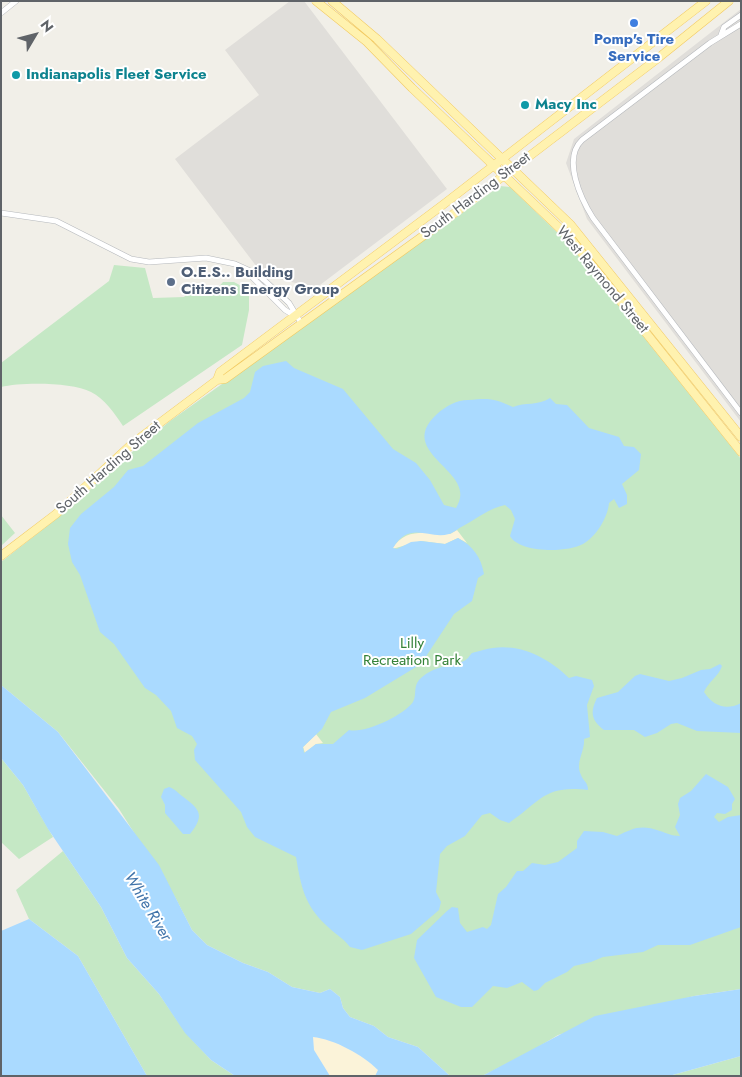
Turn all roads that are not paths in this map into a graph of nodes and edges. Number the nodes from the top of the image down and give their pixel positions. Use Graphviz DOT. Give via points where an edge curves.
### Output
graph roads {
  1 [pos="16,1"];
  2 [pos="316,1"];
  3 [pos="332,1"];
  4 [pos="706,1"];
  5 [pos="729,1"];
  6 [pos="697,9"];
  7 [pos="1,13"];
  8 [pos="741,15"];
  9 [pos="706,20"];
  10 [pos="741,24"];
  11 [pos="721,34"];
  12 [pos="632,60"];
  13 [pos="641,71"];
  14 [pos="503,158"];
  15 [pos="494,165"];
  16 [pos="513,168"];
  17 [pos="504,175"];
  18 [pos="1,213"];
  19 [pos="413,228"];
  20 [pos="419,238"];
  21 [pos="296,316"];
  22 [pos="301,323"];
  23 [pos="217,380"];
  24 [pos="741,413"];
  25 [pos="730,424"];
  26 [pos="723,430"];
  27 [pos="741,437"];
  28 [pos="741,452"];
  29 [pos="1,556"];
  1 -- 7 [label="street"];
  2 -- 15 [label="main road, West Raymond Street" via="367,42"];
  3 -- 14 [label="main road, West Raymond Street"];
  4 -- 6 [label="main road, South Harding Street"];
  5 -- 9 [label="main road, South Harding Street"];
  6 -- 9 [label="main road"];
  6 -- 12 [label="main road, South Harding Street"];
  8 -- 11 [label="street" via="724,27"];
  9 -- 13 [label="main road, South Harding Street"];
  10 -- 11 [label="street"];
  11 -- 24 [label="street" via="582,140 574,158 580,191 593,218"];
  12 -- 13 [label="main road"];
  12 -- 14 [label="main road, South Harding Street"];
  13 -- 16 [label="main road, South Harding Street"];
  14 -- 15 [label="main road, South Harding Street"];
  14 -- 16 [label="main road, West Raymond Street"];
  15 -- 17 [label="main road, West Raymond Street"];
  15 -- 19 [label="main road, South Harding Street"];
  16 -- 17 [label="main road, South Harding Street"];
  16 -- 25 [label="main road, West Raymond Street" via="554,206 586,242"];
  17 -- 20 [label="main road, South Harding Street"];
  17 -- 26 [label="main road, West Raymond Street" via="582,252"];
  18 -- 21 [label="street" via="56,221 131,259 149,262 213,258 235,264 252,273 253,278 285,310"];
  19 -- 20 [label="main road"];
  19 -- 21 [label="main road, South Harding Street"];
  20 -- 22 [label="main road, South Harding Street"];
  21 -- 22 [label="street"];
  21 -- 23 [label="main road, South Harding Street" via="220,372"];
  22 -- 23 [label="main road, South Harding Street" via="225,379"];
  23 -- 29 [label="main road, South Harding Street" via="133,443 56,514"];
  25 -- 26 [label="main road"];
  25 -- 27 [label="main road, West Raymond Street"];
  26 -- 28 [label="main road, West Raymond Street"];
}
